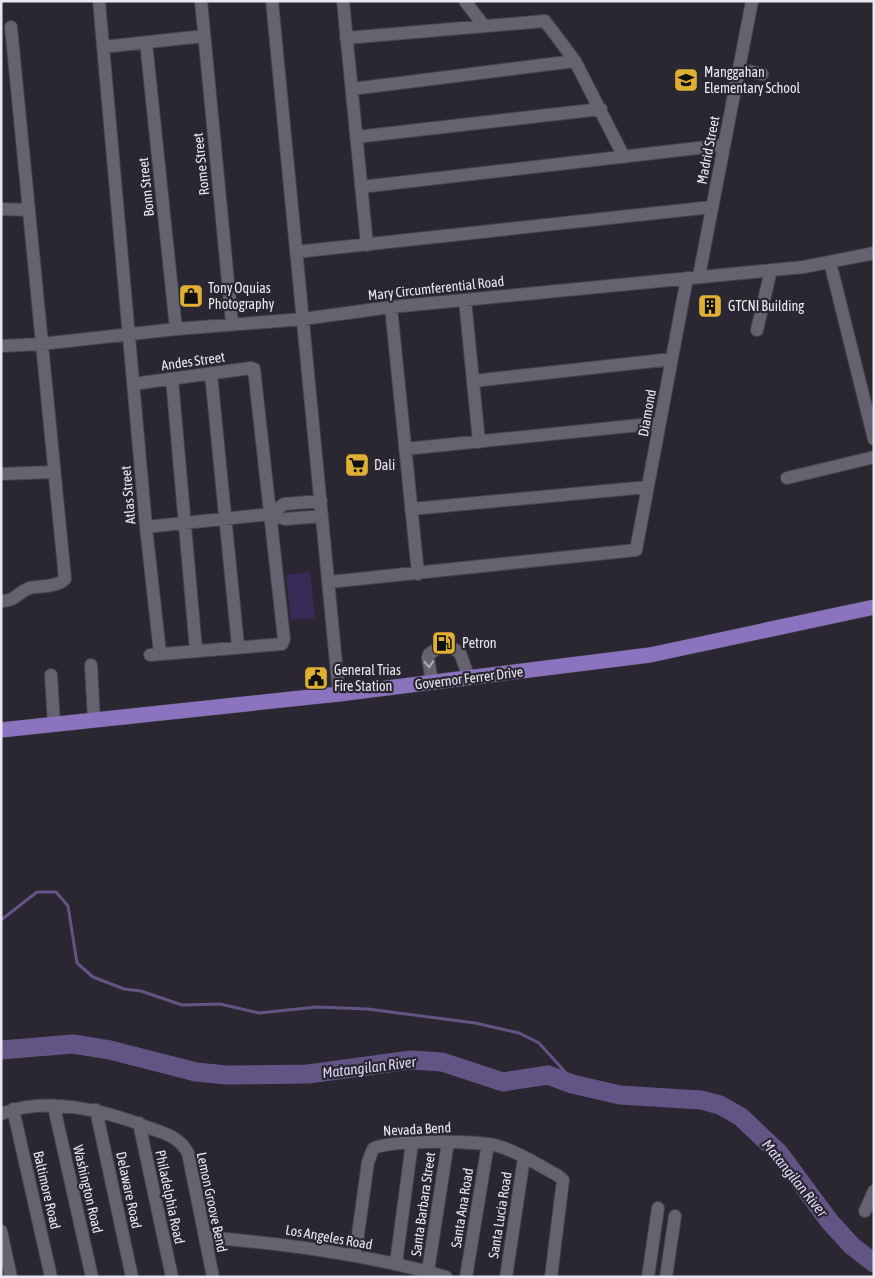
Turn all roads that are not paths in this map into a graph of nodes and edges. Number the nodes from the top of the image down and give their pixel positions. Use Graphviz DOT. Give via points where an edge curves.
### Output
graph roads {
  1 [pos="99,1"];
  2 [pos="201,1"];
  3 [pos="272,1"];
  4 [pos="343,1"];
  5 [pos="465,1"];
  6 [pos="752,1"];
  7 [pos="11,26"];
  8 [pos="484,26"];
  9 [pos="204,36"];
  10 [pos="346,38"];
  11 [pos="146,42"];
  12 [pos="103,47"];
  13 [pos="575,61"];
  14 [pos="739,69"];
  15 [pos="762,74"];
  16 [pos="352,89"];
  17 [pos="601,109"];
  18 [pos="356,137"];
  19 [pos="724,145"];
  20 [pos="624,156"];
  21 [pos="361,187"];
  22 [pos="712,207"];
  23 [pos="1,210"];
  24 [pos="28,210"];
  25 [pos="367,245"];
  26 [pos="296,252"];
  27 [pos="874,252"];
  28 [pos="830,262"];
  29 [pos="771,270"];
  30 [pos="693,277"];
  31 [pos="464,300"];
  32 [pos="392,307"];
  33 [pos="303,319"];
  34 [pos="232,323"];
  35 [pos="176,328"];
  36 [pos="758,330"];
  37 [pos="127,333"];
  38 [pos="41,344"];
  39 [pos="1,346"];
  40 [pos="672,360"];
  41 [pos="210,374"];
  42 [pos="172,379"];
  43 [pos="473,381"];
  44 [pos="133,384"];
  45 [pos="660,423"];
  46 [pos="874,439"];
  47 [pos="479,442"];
  48 [pos="405,449"];
  49 [pos="874,457"];
  50 [pos="53,472"];
  51 [pos="1,474"];
  52 [pos="787,478"];
  53 [pos="648,486"];
  54 [pos="321,501"];
  55 [pos="411,509"];
  56 [pos="270,514"];
  57 [pos="322,516"];
  58 [pos="225,519"];
  59 [pos="184,523"];
  60 [pos="146,527"];
  61 [pos="418,574"];
  62 [pos="328,582"];
  63 [pos="1,600"];
  64 [pos="874,608"];
  65 [pos="238,646"];
  66 [pos="451,647"];
  67 [pos="437,649"];
  68 [pos="196,650"];
  69 [pos="91,665"];
  70 [pos="51,674"];
  71 [pos="468,678"];
  72 [pos="432,682"];
  73 [pos="339,694"];
  74 [pos="94,720"];
  75 [pos="54,725"];
  76 [pos="1,730"];
  77 [pos="54,1107"];
  78 [pos="96,1110"];
  79 [pos="7,1112"];
  80 [pos="139,1123"];
  81 [pos="448,1142"];
  82 [pos="412,1144"];
  83 [pos="488,1144"];
  84 [pos="524,1158"];
  85 [pos="874,1191"];
  86 [pos="658,1208"];
  87 [pos="865,1211"];
  88 [pos="675,1216"];
  89 [pos="1,1231"];
  90 [pos="205,1237"];
  91 [pos="355,1256"];
  92 [pos="396,1263"];
  93 [pos="651,1263"];
  94 [pos="428,1272"];
  95 [pos="670,1275"];
  96 [pos="12,1277"];
  97 [pos="51,1277"];
  98 [pos="92,1277"];
  99 [pos="132,1277"];
  100 [pos="172,1277"];
  101 [pos="213,1277"];
  102 [pos="446,1277"];
  103 [pos="466,1277"];
  104 [pos="506,1277"];
  105 [pos="551,1277"];
  106 [pos="648,1277"];
  1 -- 12 [label="street, Atlas Street"];
  2 -- 9 [label="street, Rome Street"];
  3 -- 26 [label="street"];
  4 -- 10 [label="street"];
  5 -- 8 [label="street"];
  6 -- 14 [label="street, Madrid Street"];
  7 -- 24 [label="street"];
  8 -- 10 [label="street"];
  8 -- 13 [label="street" via="545,21"];
  9 -- 11 [label="street"];
  9 -- 34 [label="street, Rome Street"];
  10 -- 16 [label="street"];
  11 -- 12 [label="street"];
  11 -- 35 [label="street, Bonn Street"];
  12 -- 37 [label="street, Atlas Street"];
  13 -- 16 [label="street"];
  13 -- 17 [label="street"];
  14 -- 15 [label="street"];
  14 -- 19 [label="street, Madrid Street"];
  16 -- 18 [label="street"];
  17 -- 18 [label="street"];
  17 -- 20 [label="street"];
  18 -- 21 [label="street"];
  19 -- 20 [label="street"];
  19 -- 22 [label="street, Madrid Street"];
  20 -- 21 [label="street"];
  21 -- 25 [label="street"];
  22 -- 25 [label="street"];
  22 -- 30 [label="street, Madrid Street"];
  23 -- 24 [label="street"];
  24 -- 38 [label="street"];
  25 -- 26 [label="street"];
  26 -- 33 [label="street"];
  27 -- 28 [label="street, Mary Circumferential Road"];
  28 -- 29 [label="street, Mary Circumferential Road"];
  28 -- 46 [label="street"];
  29 -- 30 [label="street, Mary Circumferential Road"];
  29 -- 36 [label="street"];
  30 -- 31 [label="street, Mary Circumferential Road"];
  30 -- 40 [label="street, Diamond"];
  31 -- 32 [label="street, Mary Circumferential Road"];
  31 -- 43 [label="street"];
  32 -- 33 [label="street, Mary Circumferential Road"];
  32 -- 48 [label="street"];
  33 -- 34 [label="street, Mary Circumferential Road"];
  33 -- 54 [label="street"];
  34 -- 35 [label="street, Mary Circumferential Road"];
  35 -- 37 [label="street, Mary Circumferential Road"];
  37 -- 38 [label="street, Mary Circumferential Road"];
  37 -- 44 [label="street, Atlas Street"];
  38 -- 39 [label="street, Mary Circumferential Road"];
  38 -- 50 [label="street"];
  40 -- 43 [label="street"];
  40 -- 45 [label="street, Diamond"];
  41 -- 42 [label="street, Andes Street"];
  41 -- 56 [label="street, Andes Street" via="254,370"];
  41 -- 58 [label="street"];
  42 -- 44 [label="street, Andes Street"];
  42 -- 59 [label="street"];
  43 -- 47 [label="street"];
  44 -- 60 [label="street, Atlas Street"];
  45 -- 47 [label="street"];
  45 -- 53 [label="street, Diamond"];
  47 -- 48 [label="street"];
  48 -- 55 [label="street"];
  49 -- 52 [label="street"];
  50 -- 51 [label="street"];
  50 -- 63 [label="street" via="65,579 29,588 11,601"];
  53 -- 55 [label="street"];
  53 -- 61 [label="street, Diamond" via="638,546 634,552"];
  54 -- 56 [label="street" via="284,504"];
  54 -- 57 [label="street"];
  55 -- 61 [label="street"];
  56 -- 57 [label="street" via="285,518"];
  56 -- 58 [label="street"];
  56 -- 65 [label="street" via="284,639 282,644"];
  57 -- 62 [label="street"];
  58 -- 59 [label="street"];
  58 -- 65 [label="street"];
  59 -- 60 [label="street"];
  59 -- 68 [label="street"];
  60 -- 68 [label="street, Atlas Street" via="155,654"];
  61 -- 62 [label="street"];
  62 -- 73 [label="street"];
  64 -- 71 [label="main road, Governor Ferrer Drive" via="650,655"];
  65 -- 68 [label="street"];
  66 -- 71 [label="street" via="460,653"];
  67 -- 72 [label="street, one-way" via="428,658"];
  69 -- 74 [label="street"];
  70 -- 75 [label="street"];
  71 -- 72 [label="main road, Governor Ferrer Drive"];
  72 -- 73 [label="main road, Governor Ferrer Drive"];
  73 -- 74 [label="main road, Governor Ferrer Drive"];
  74 -- 75 [label="main road, Governor Ferrer Drive"];
  75 -- 76 [label="main road, Governor Ferrer Drive"];
  77 -- 78 [label="street, Lemon Groove Bend"];
  77 -- 79 [label="street, Lemon Groove Bend"];
  77 -- 98 [label="street, Washington Road"];
  78 -- 80 [label="street, Lemon Groove Bend"];
  78 -- 99 [label="street, Delaware Road"];
  79 -- 97 [label="street, Baltimore Road"];
  80 -- 90 [label="street, Lemon Groove Bend" via="174,1137 184,1147"];
  80 -- 100 [label="street, Philadelphia Road"];
  81 -- 82 [label="street, Nevada Bend"];
  81 -- 83 [label="street, Nevada Bend"];
  81 -- 94 [label="street, Santa Barbara Street"];
  82 -- 91 [label="street, Nevada Bend" via="378,1146 370,1155"];
  82 -- 92 [label="street"];
  83 -- 84 [label="street, Nevada Bend"];
  83 -- 103 [label="street, Santa Ana Road"];
  84 -- 104 [label="street, Santa Lucia Road"];
  84 -- 105 [label="street, Nevada Bend" via="563,1180"];
  85 -- 87 [label="street"];
  86 -- 93 [label="street"];
  88 -- 95 [label="street"];
  89 -- 96 [label="street"];
  90 -- 91 [label="street, Los Angeles Road" via="280,1243"];
  90 -- 101 [label="street, Lemon Groove Bend"];
  91 -- 92 [label="street, Los Angeles Road"];
  92 -- 94 [label="street, Los Angeles Road"];
  93 -- 95 [label="street"];
  93 -- 106 [label="street"];
  94 -- 102 [label="street, Los Angeles Road"];
}
